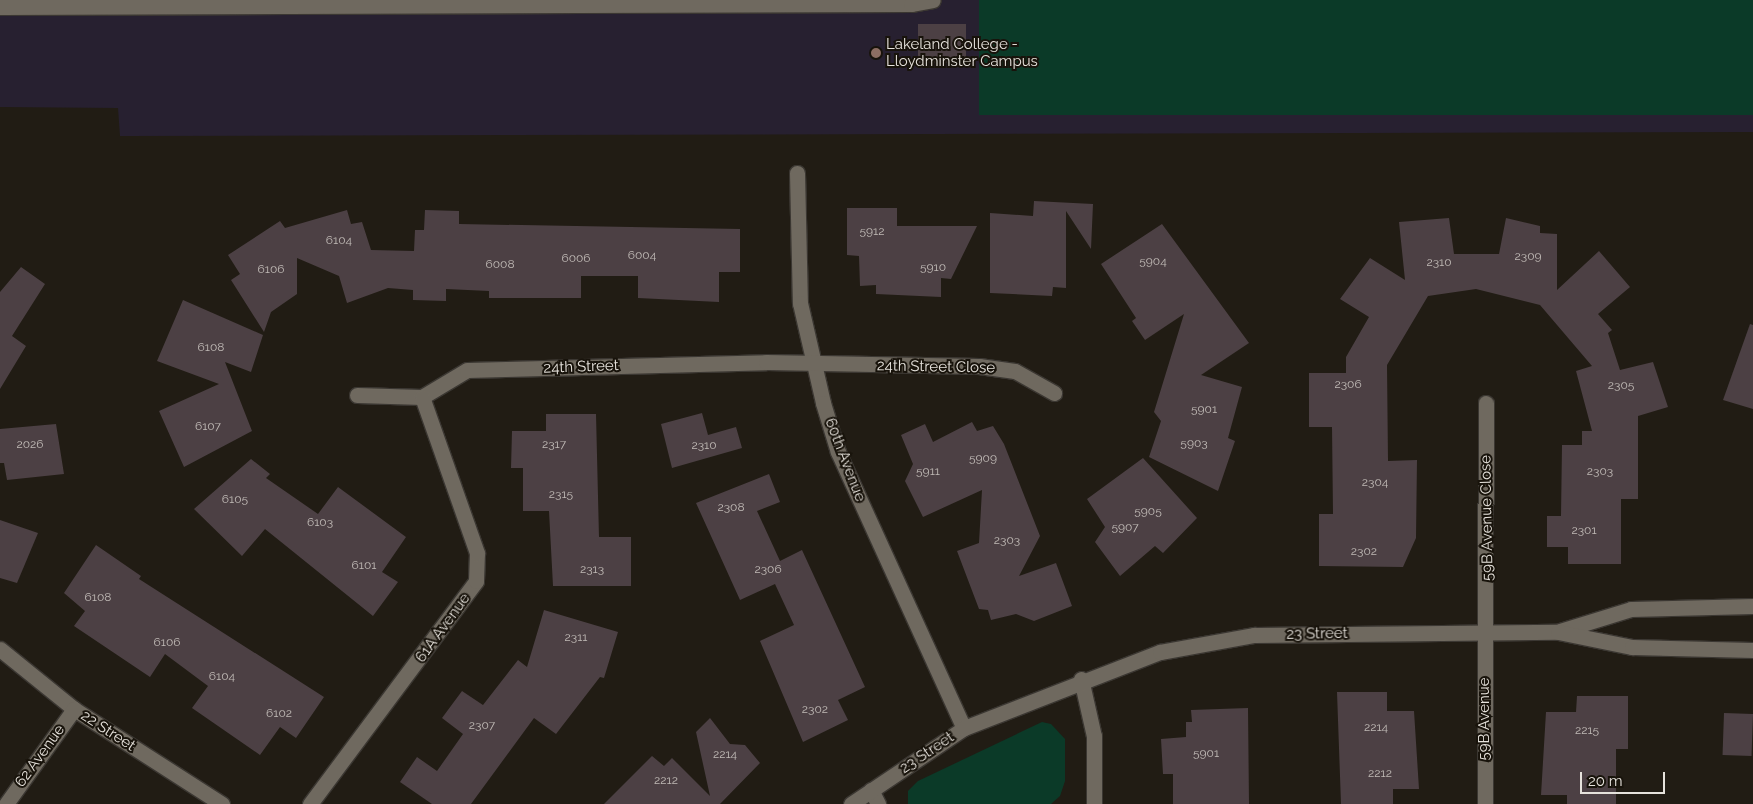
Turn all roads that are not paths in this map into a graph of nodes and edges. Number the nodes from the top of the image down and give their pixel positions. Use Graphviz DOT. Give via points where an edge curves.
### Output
graph roads {
  1 [pos="933,0"];
  2 [pos="0,7"];
  3 [pos="797,173"];
  4 [pos="812,365"];
  5 [pos="1054,393"];
  6 [pos="357,395"];
  7 [pos="422,397"];
  8 [pos="1486,402"];
  9 [pos="1753,606"];
  10 [pos="1558,632"];
  11 [pos="1486,633"];
  12 [pos="0,649"];
  13 [pos="1753,650"];
  14 [pos="1081,679"];
  15 [pos="74,709"];
  16 [pos="964,728"];
  17 [pos="871,790"];
  18 [pos="6,804"];
  19 [pos="222,804"];
  20 [pos="310,804"];
  21 [pos="851,804"];
  22 [pos="878,804"];
  23 [pos="1094,804"];
  24 [pos="1485,804"];
  1 -- 2 [label="street" via="896,4"];
  3 -- 4 [label="street, 60th Avenue" via="800,303"];
  4 -- 5 [label="street, 24th Street Close" via="979,366 1015,370"];
  4 -- 7 [label="street, 24th Street" via="766,362 467,370"];
  4 -- 16 [label="street, 60th Avenue" via="838,452"];
  6 -- 7 [label="street"];
  7 -- 20 [label="street, 61A Avenue" via="477,553 476,581"];
  8 -- 11 [label="street, 59B Avenue Close"];
  9 -- 10 [label="street, 23 Street" via="1631,609"];
  10 -- 11 [label="street, 23 Street"];
  10 -- 13 [label="street, 23 Street" via="1632,647"];
  11 -- 14 [label="street, 23 Street" via="1254,635 1160,652"];
  11 -- 24 [label="street, 59B Avenue"];
  12 -- 15 [label="street, 22 Street"];
  14 -- 16 [label="street, 23 Street"];
  14 -- 23 [label="street" via="1094,736"];
  15 -- 18 [label="street, 62 Avenue"];
  15 -- 19 [label="street, 22 Street"];
  16 -- 17 [label="street, 23 Street"];
  17 -- 21 [label="street, 23 Street"];
  17 -- 22 [label="street"];
}
